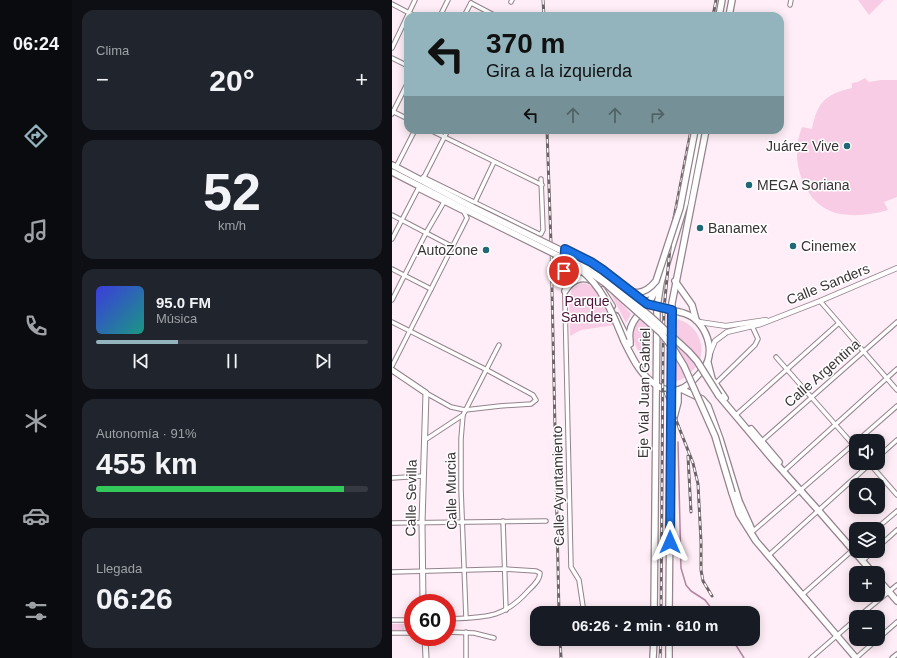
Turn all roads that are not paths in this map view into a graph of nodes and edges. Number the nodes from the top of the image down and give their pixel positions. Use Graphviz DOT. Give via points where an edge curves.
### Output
graph roads {
  1 [pos="415,0"];
  2 [pos="448,0"];
  3 [pos="722,0"];
  4 [pos="732,0"];
  5 [pos="791,0"];
  6 [pos="470,2"];
  7 [pos="392,4"];
  8 [pos="790,5"];
  9 [pos="407,12"];
  10 [pos="409,12"];
  11 [pos="442,12"];
  12 [pos="466,12"];
  13 [pos="489,12"];
  14 [pos="720,12"];
  15 [pos="730,12"];
  16 [pos="404,23"];
  17 [pos="392,48"];
  18 [pos="392,58"];
  19 [pos="404,64"];
  20 [pos="404,90"];
  21 [pos="392,112"];
  22 [pos="404,117"];
  23 [pos="413,134"];
  24 [pos="438,134"];
  25 [pos="446,134"];
  26 [pos="694,134"];
  27 [pos="698,134"];
  28 [pos="705,134"];
  29 [pos="444,137"];
  30 [pos="494,162"];
  31 [pos="393,171"];
  32 [pos="541,178"];
  33 [pos="421,183"];
  34 [pos="542,185"];
  35 [pos="444,202"];
  36 [pos="470,208"];
  37 [pos="392,215"];
  38 [pos="402,220"];
  39 [pos="426,233"];
  40 [pos="392,239"];
  41 [pos="453,247"];
  42 [pos="565,249"];
  43 [pos="572,262"];
  44 [pos="592,267"];
  45 [pos="897,268"];
  46 [pos="392,269"];
  47 [pos="564,271"];
  48 [pos="404,276"];
  49 [pos="578,279"];
  50 [pos="675,281"];
  51 [pos="661,282"];
  52 [pos="431,288"];
  53 [pos="564,291"];
  54 [pos="654,292"];
  55 [pos="637,297"];
  56 [pos="392,300"];
  57 [pos="820,301"];
  58 [pos="647,304"];
  59 [pos="657,307"];
  60 [pos="672,310"];
  61 [pos="768,320"];
  62 [pos="697,321"];
  63 [pos="392,322"];
  64 [pos="839,322"];
  65 [pos="897,322"];
  66 [pos="752,326"];
  67 [pos="411,331"];
  68 [pos="499,345"];
  69 [pos="631,347"];
  70 [pos="864,351"];
  71 [pos="710,356"];
  72 [pos="776,357"];
  73 [pos="708,363"];
  74 [pos="392,366"];
  75 [pos="786,368"];
  76 [pos="897,369"];
  77 [pos="392,370"];
  78 [pos="487,370"];
  79 [pos="645,374"];
  80 [pos="887,378"];
  81 [pos="715,384"];
  82 [pos="656,385"];
  83 [pos="671,390"];
  84 [pos="680,390"];
  85 [pos="897,390"];
  86 [pos="426,393"];
  87 [pos="811,397"];
  88 [pos="897,406"];
  89 [pos="465,410"];
  90 [pos="737,414"];
  91 [pos="463,415"];
  92 [pos="835,424"];
  93 [pos="670,429"];
  94 [pos="867,434"];
  95 [pos="849,437"];
  96 [pos="425,440"];
  97 [pos="897,440"];
  98 [pos="762,441"];
  99 [pos="849,450"];
  100 [pos="885,451"];
  101 [pos="782,470"];
  102 [pos="862,470"];
  103 [pos="876,470"];
  104 [pos="423,476"];
  105 [pos="392,478"];
  106 [pos="801,490"];
  107 [pos="897,495"];
  108 [pos="818,510"];
  109 [pos="897,511"];
  110 [pos="503,521"];
  111 [pos="546,521"];
  112 [pos="463,522"];
  113 [pos="884,522"];
  114 [pos="392,523"];
  115 [pos="422,523"];
  116 [pos="897,530"];
  117 [pos="752,532"];
  118 [pos="885,541"];
  119 [pos="849,543"];
  120 [pos="849,553"];
  121 [pos="768,556"];
  122 [pos="860,558"];
  123 [pos="866,558"];
  124 [pos="862,561"];
  125 [pos="867,566"];
  126 [pos="504,568"];
  127 [pos="464,570"];
  128 [pos="392,572"];
  129 [pos="423,572"];
  130 [pos="897,584"];
  131 [pos="885,587"];
  132 [pos="888,591"];
  133 [pos="424,594"];
  134 [pos="802,595"];
  135 [pos="897,601"];
  136 [pos="583,606"];
  137 [pos="654,606"];
  138 [pos="669,606"];
  139 [pos="506,610"];
  140 [pos="866,610"];
  141 [pos="466,618"];
  142 [pos="456,619"];
  143 [pos="392,620"];
  144 [pos="404,620"];
  145 [pos="897,622"];
  146 [pos="849,625"];
  147 [pos="456,632"];
  148 [pos="466,632"];
  149 [pos="392,633"];
  150 [pos="404,633"];
  151 [pos="836,636"];
  152 [pos="494,638"];
  153 [pos="425,646"];
  154 [pos="654,646"];
  155 [pos="669,646"];
  156 [pos="897,654"];
  157 [pos="426,658"];
  158 [pos="466,658"];
  159 [pos="654,658"];
  160 [pos="669,658"];
  161 [pos="811,658"];
  162 [pos="856,658"];
  163 [pos="892,658"];
  1 -- 10 [label="street"];
  2 -- 11 [label="street"];
  3 -- 14 [label="main road"];
  4 -- 15 [label="main road"];
  5 -- 8 [label="street"];
  6 -- 12 [label="street"];
  6 -- 13 [label="street"];
  7 -- 9 [label="street"];
  16 -- 17 [label="street"];
  18 -- 19 [label="street"];
  20 -- 21 [label="street"];
  21 -- 22 [label="street"];
  23 -- 31 [label="street"];
  24 -- 29 [label="street"];
  25 -- 29 [label="street"];
  26 -- 44 [label="main road, bridge" via="680,208 656,281 645,291 633,292"];
  27 -- 51 [label="main road, Eje Vial Juan Gabriel" via="685,204"];
  28 -- 50 [label="main road, Eje Vial Juan Gabriel"];
  29 -- 30 [label="street"];
  29 -- 33 [label="street"];
  30 -- 34 [label="street"];
  30 -- 36 [label="street"];
  31 -- 33 [label="main road"];
  32 -- 34 [label="street"];
  33 -- 35 [label="street"];
  33 -- 36 [label="main road"];
  33 -- 38 [label="street"];
  34 -- 36 [label="street" via="541,234"];
  35 -- 36 [label="street"];
  35 -- 39 [label="street"];
  36 -- 41 [label="street"];
  36 -- 43 [label="main road, bridge"];
  36 -- 44 [label="main road, bridge"];
  37 -- 38 [label="street"];
  38 -- 39 [label="street"];
  38 -- 40 [label="street"];
  39 -- 41 [label="street"];
  39 -- 48 [label="street"];
  41 -- 52 [label="street"];
  42 -- 47 [label="street, Calle Ayuntamiento"];
  42 -- 55 [label="main road" via="597,266"];
  43 -- 79 [label="main road, bridge" via="601,291 624,341 640,370"];
  43 -- 117 [label="main road, bridge" via="605,283 661,333 673,348 684,366 715,436 739,514"];
  44 -- 101 [label="main road, bridge" via="689,352 728,408"];
  45 -- 57 [label="street, Calle Sanders"];
  46 -- 48 [label="street"];
  47 -- 49 [label="main road" via="570,277"];
  47 -- 53 [label="street, Calle Ayuntamiento"];
  48 -- 52 [label="street"];
  48 -- 56 [label="street"];
  49 -- 53 [label="main road"];
  49 -- 69 [label="main road" via="590,280 602,290"];
  50 -- 60 [label="main road, Eje Vial Juan Gabriel"];
  50 -- 62 [label="main road" via="692,305"];
  51 -- 54 [label="main road"];
  51 -- 59 [label="main road, Eje Vial Juan Gabriel"];
  52 -- 67 [label="street"];
  53 -- 136 [label="street, Calle Ayuntamiento" via="571,567 579,580"];
  54 -- 55 [label="main road"];
  54 -- 58 [label="main road"];
  55 -- 58 [label="main road"];
  57 -- 61 [label="street, Calle Sanders"];
  57 -- 64 [label="street"];
  58 -- 59 [label="main road"];
  58 -- 69 [label="main road" via="632,324 629,338"];
  59 -- 60 [label="main road"];
  59 -- 82 [label="main road, Eje Vial Juan Gabriel"];
  60 -- 62 [label="main road"];
  60 -- 83 [label="main road, Eje Vial Juan Gabriel"];
  61 -- 62 [label="street, Calle Sanders" via="726,326"];
  61 -- 66 [label="street, Calle Sanders"];
  62 -- 71 [label="main road" via="708,339"];
  63 -- 67 [label="street"];
  64 -- 70 [label="street"];
  64 -- 75 [label="street"];
  65 -- 70 [label="street, Calle Argentina"];
  66 -- 71 [label="street, Calle Sanders" via="723,334 715,342"];
  66 -- 81 [label="street" via="758,339 755,345"];
  67 -- 74 [label="street"];
  67 -- 78 [label="street"];
  68 -- 78 [label="street, Calle Murcia"];
  69 -- 79 [label="main road"];
  70 -- 80 [label="street"];
  70 -- 87 [label="street, Calle Argentina"];
  71 -- 73 [label="main road"];
  72 -- 75 [label="street"];
  73 -- 81 [label="main road"];
  73 -- 84 [label="main road" via="690,384"];
  75 -- 87 [label="street"];
  75 -- 90 [label="street"];
  76 -- 80 [label="street"];
  77 -- 86 [label="main road"];
  78 -- 89 [label="street, Calle Murcia"];
  78 -- 89 [label="street" via="533,395 536,400 532,404"];
  79 -- 82 [label="main road"];
  80 -- 85 [label="street"];
  80 -- 92 [label="street"];
  81 -- 90 [label="main road"];
  82 -- 83 [label="main road"];
  82 -- 137 [label="main road, Eje Vial Juan Gabriel"];
  83 -- 84 [label="main road"];
  83 -- 93 [label="main road, Eje Vial Juan Gabriel"];
  84 -- 93 [label="main road"];
  84 -- 117 [label="main road" via="702,399 708,406 739,501"];
  86 -- 89 [label="street" via="450,407"];
  86 -- 96 [label="main road, Calle Sevilla"];
  87 -- 92 [label="street"];
  87 -- 98 [label="street, Calle Argentina"];
  88 -- 94 [label="street"];
  89 -- 91 [label="street, Calle Murcia"];
  90 -- 98 [label="main road"];
  91 -- 96 [label="street"];
  91 -- 112 [label="street, Calle Murcia"];
  92 -- 95 [label="street"];
  92 -- 101 [label="street"];
  93 -- 138 [label="main road, Eje Vial Juan Gabriel"];
  96 -- 104 [label="main road, Calle Sevilla"];
  97 -- 100 [label="street"];
  98 -- 101 [label="main road" via="778,460"];
  99 -- 106 [label="street"];
  101 -- 106 [label="main road"];
  102 -- 108 [label="street"];
  103 -- 107 [label="street"];
  104 -- 105 [label="street"];
  104 -- 115 [label="main road, Calle Sevilla"];
  106 -- 108 [label="main road"];
  106 -- 117 [label="street"];
  108 -- 119 [label="main road"];
  108 -- 121 [label="street"];
  109 -- 113 [label="street"];
  110 -- 111 [label="street"];
  110 -- 112 [label="street"];
  110 -- 126 [label="street"];
  112 -- 115 [label="street"];
  112 -- 127 [label="street, Calle Murcia"];
  114 -- 115 [label="street"];
  115 -- 129 [label="main road, Calle Sevilla"];
  116 -- 118 [label="street"];
  117 -- 121 [label="main road" via="756,542"];
  120 -- 134 [label="street"];
  121 -- 134 [label="main road"];
  122 -- 124 [label="main road"];
  123 -- 124 [label="street"];
  124 -- 125 [label="main road"];
  126 -- 127 [label="street"];
  126 -- 139 [label="street"];
  126 -- 139 [label="street" via="540,573 535,583"];
  127 -- 129 [label="street"];
  127 -- 141 [label="street, Calle Murcia"];
  128 -- 129 [label="street"];
  129 -- 133 [label="main road, Calle Sevilla"];
  130 -- 132 [label="street"];
  131 -- 132 [label="main road"];
  132 -- 135 [label="main road"];
  132 -- 140 [label="street"];
  134 -- 151 [label="main road"];
  139 -- 141 [label="street" via="494,615"];
  141 -- 142 [label="street"];
  143 -- 144 [label="street"];
  145 -- 162 [label="street"];
  146 -- 151 [label="street"];
  147 -- 148 [label="street"];
  148 -- 152 [label="street"];
  148 -- 158 [label="street"];
  149 -- 150 [label="street"];
  151 -- 161 [label="street"];
  151 -- 162 [label="main road"];
  153 -- 157 [label="main road"];
  154 -- 159 [label="main road"];
  155 -- 160 [label="main road"];
  156 -- 163 [label="street"];
}
